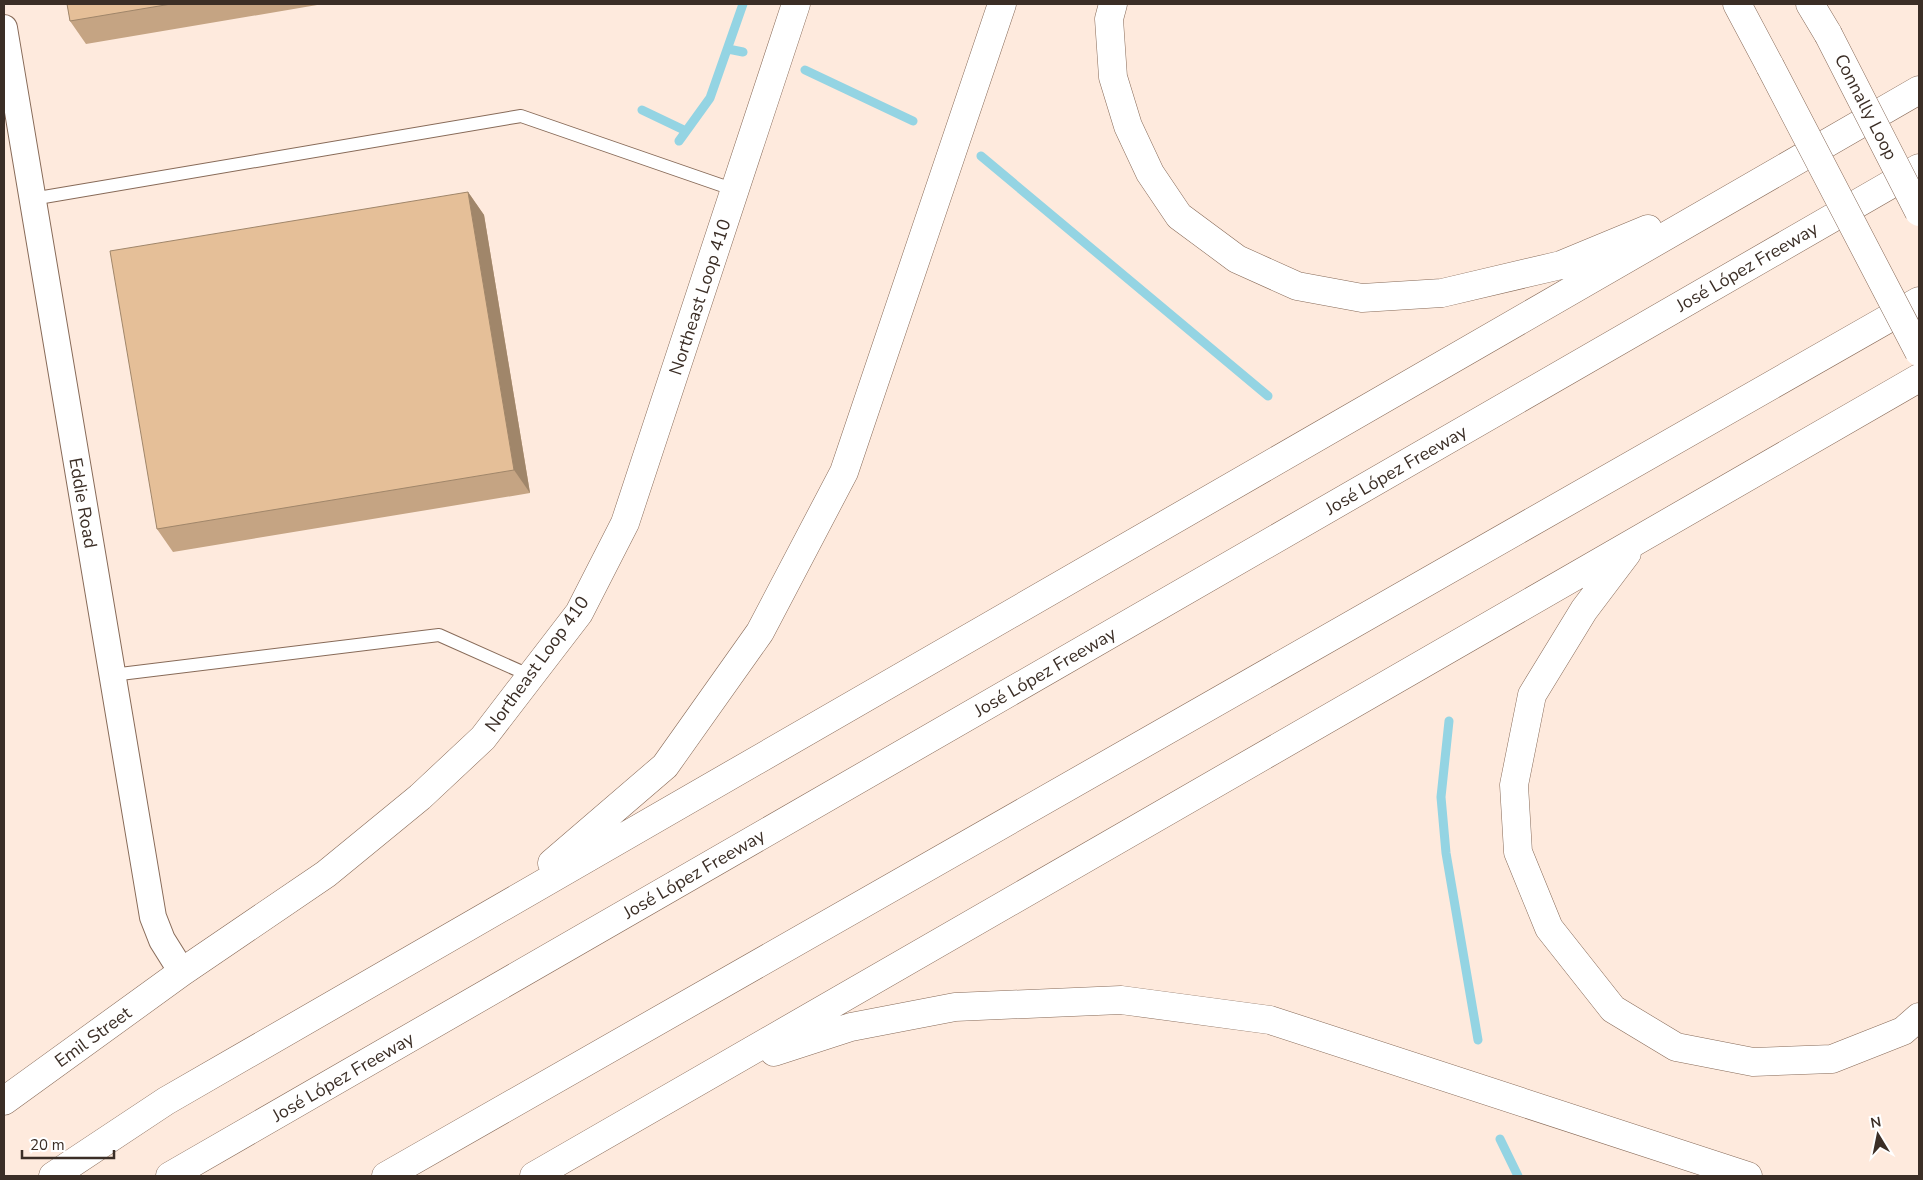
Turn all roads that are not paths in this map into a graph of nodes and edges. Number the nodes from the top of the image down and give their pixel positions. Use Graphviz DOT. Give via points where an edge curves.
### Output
graph roads {
  1 [pos="796,4"];
  2 [pos="1002,4"];
  3 [pos="1113,4"];
  4 [pos="1737,4"];
  5 [pos="1810,4"];
  6 [pos="4,28"];
  7 [pos="1919,90"];
  8 [pos="10,100"];
  9 [pos="1919,168"];
  10 [pos="1749,188"];
  11 [pos="735,190"];
  12 [pos="32,199"];
  13 [pos="1919,212"];
  14 [pos="1919,301"];
  15 [pos="1919,352"];
  16 [pos="1919,378"];
  17 [pos="1634,543"];
  18 [pos="112,675"];
  19 [pos="531,676"];
  20 [pos="500,907"];
  21 [pos="182,972"];
  22 [pos="1919,1017"];
  23 [pos="725,1067"];
  24 [pos="4,1102"];
  25 [pos="53,1176"];
  26 [pos="170,1176"];
  27 [pos="386,1176"];
  28 [pos="534,1176"];
  29 [pos="1748,1176"];
  1 -- 11 [label="main road, Northeast Loop 410"];
  2 -- 20 [label="main road" via="844,472 760,632 665,766"];
  3 -- 10 [label="main road" via="1109,20 1113,77 1128,126 1150,174 1179,216 1237,259 1297,286 1362,298 1442,293 1561,265"];
  4 -- 15 [label="main road, bridge"];
  5 -- 13 [label="main road, Connally Loop, bridge"];
  6 -- 8 [label="street, Eddie Road"];
  7 -- 10 [label="main road"];
  8 -- 12 [label="street, Eddie Road"];
  9 -- 26 [label="main road, José López Freeway"];
  10 -- 20 [label="main road"];
  11 -- 12 [label="lane" via="521,116"];
  11 -- 19 [label="main road, Northeast Loop 410" via="625,523 579,613"];
  12 -- 18 [label="street, Eddie Road"];
  14 -- 27 [label="main road"];
  16 -- 17 [label="main road"];
  17 -- 22 [label="main road" via="1584,610 1532,695 1514,785 1518,852 1550,928 1613,1009 1676,1047 1753,1062 1832,1059 1902,1031"];
  17 -- 23 [label="main road"];
  18 -- 19 [label="lane" via="439,635"];
  18 -- 21 [label="street, Eddie Road" via="153,917 162,940"];
  19 -- 21 [label="main road, Northeast Loop 410" via="483,738 420,797 326,874"];
  20 -- 25 [label="main road" via="166,1101"];
  21 -- 24 [label="main road, Emil Street"];
  23 -- 28 [label="main road"];
  23 -- 29 [label="main road" via="851,1027 955,1006 1121,1000 1270,1020"];
}
